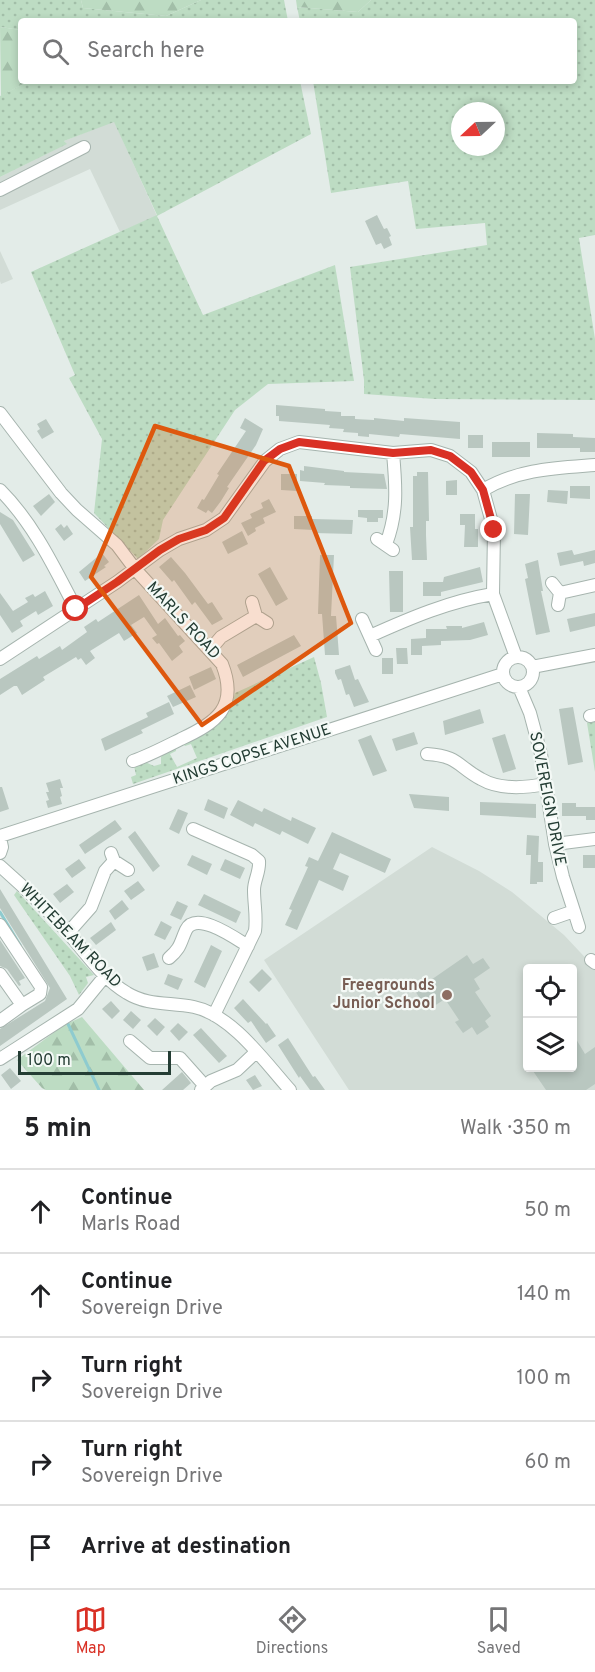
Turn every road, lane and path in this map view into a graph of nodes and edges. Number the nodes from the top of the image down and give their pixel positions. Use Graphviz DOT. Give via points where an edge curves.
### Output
graph roads {
  1 [pos="84,147"];
  2 [pos="0,190"];
  3 [pos="0,413"];
  4 [pos="393,453"];
  5 [pos="595,465"];
  6 [pos="0,490"];
  7 [pos="483,490"];
  8 [pos="385,545"];
  9 [pos="135,569"];
  10 [pos="595,585"];
  11 [pos="493,594"];
  12 [pos="557,594"];
  13 [pos="252,602"];
  14 [pos="76,609"];
  15 [pos="256,616"];
  16 [pos="362,619"];
  17 [pos="267,623"];
  18 [pos="370,636"];
  19 [pos="210,650"];
  20 [pos="376,650"];
  21 [pos="595,655"];
  22 [pos="0,657"];
  23 [pos="516,657"];
  24 [pos="532,667"];
  25 [pos="503,674"];
  26 [pos="519,687"];
  27 [pos="427,754"];
  28 [pos="133,761"];
  29 [pos="545,784"];
  30 [pos="199,836"];
  31 [pos="0,837"];
  32 [pos="595,839"];
  33 [pos="555,844"];
  34 [pos="0,853"];
  35 [pos="0,867"];
  36 [pos="128,870"];
  37 [pos="574,911"];
  38 [pos="554,918"];
  39 [pos="0,925"];
  40 [pos="579,927"];
  41 [pos="68,933"];
  42 [pos="248,946"];
  43 [pos="179,954"];
  44 [pos="0,974"];
  45 [pos="105,975"];
  46 [pos="22,1005"];
  47 [pos="214,1015"];
  48 [pos="0,1021"];
  49 [pos="130,1041"];
  50 [pos="256,1052"];
  51 [pos="0,1059"];
  52 [pos="203,1088"];
  53 [pos="290,1090"];
  1 -- 2 [label="street"];
  3 -- 9 [label="street" via="61,493 117,544"];
  4 -- 7 [label="street" via="431,450 450,456 471,472"];
  4 -- 8 [label="street" via="396,510"];
  4 -- 9 [label="street" via="299,442 280,449 264,461 224,518 206,530 179,539"];
  5 -- 7 [label="street" via="515,475"];
  6 -- 14 [label="street" via="18,508 46,550"];
  7 -- 11 [label="street" via="494,530"];
  9 -- 14 [label="street, MARLS ROAD"];
  9 -- 19 [label="street, MARLS ROAD"];
  10 -- 12 [label="street"];
  11 -- 18 [label="street" via="413,616"];
  11 -- 23 [label="street"];
  13 -- 15 [label="street"];
  14 -- 22 [label="street, MARLS ROAD"];
  15 -- 17 [label="street"];
  15 -- 19 [label="street" via="220,637"];
  16 -- 18 [label="street"];
  18 -- 20 [label="street"];
  19 -- 28 [label="street, MARLS ROAD" via="228,678 225,708 198,732 149,759"];
  21 -- 24 [label="street"];
  23 -- 24 [label="street" via="526,659"];
  23 -- 25 [label="street" via="507,661"];
  24 -- 26 [label="street" via="532,678"];
  25 -- 26 [label="street" via="511,685"];
  25 -- 31 [label="street, KINGS COPSE AVENUE"];
  26 -- 29 [label="street, SOVEREIGN DRIVE" via="530,713"];
  27 -- 29 [label="street" via="462,759 481,780 500,786 525,788"];
  29 -- 33 [label="street, SOVEREIGN DRIVE"];
  30 -- 42 [label="street" via="259,861 254,888 256,924"];
  31 -- 34 [label="street"];
  32 -- 33 [label="street"];
  33 -- 37 [label="street, SOVEREIGN DRIVE"];
  35 -- 41 [label="street, WHITEBEAM ROAD"];
  36 -- 41 [label="street" via="113,857 91,907"];
  37 -- 38 [label="street"];
  37 -- 40 [label="street, SOVEREIGN DRIVE"];
  39 -- 46 [label="street" via="40,987 40,994"];
  41 -- 45 [label="street, WHITEBEAM ROAD"];
  42 -- 43 [label="street" via="205,922 196,922 188,927"];
  42 -- 47 [label="street"];
  44 -- 46 [label="street"];
  45 -- 47 [label="street, WHITEBEAM ROAD" via="145,1002 195,1007"];
  45 -- 51 [label="street" via="78,1009"];
  46 -- 48 [label="street"];
  47 -- 50 [label="street, WHITEBEAM ROAD"];
  49 -- 52 [label="street" via="150,1058 180,1058"];
  50 -- 52 [label="street" via="237,1070"];
  50 -- 53 [label="street, WHITEBEAM ROAD"];
}
